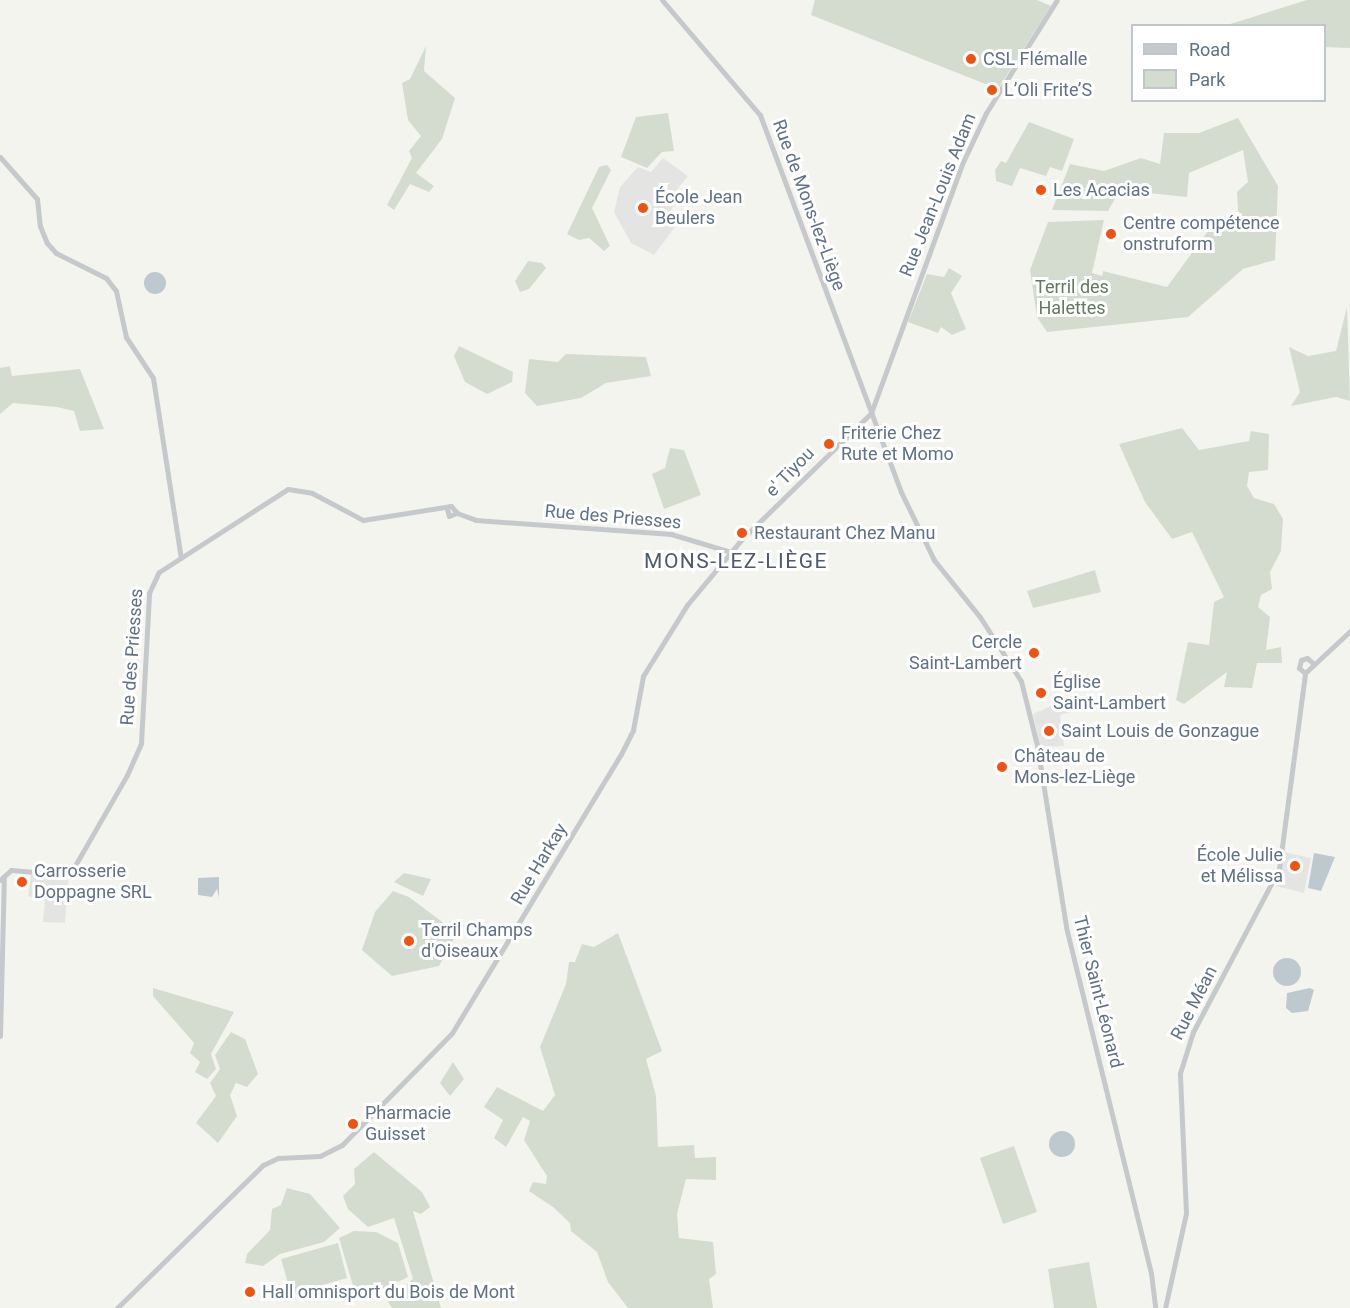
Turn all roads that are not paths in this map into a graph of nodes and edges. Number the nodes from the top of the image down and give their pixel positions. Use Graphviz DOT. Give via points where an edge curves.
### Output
graph roads {
  1 [pos="662,0"];
  2 [pos="1057,0"];
  3 [pos="0,157"];
  4 [pos="871,413"];
  5 [pos="731,552"];
  6 [pos="181,558"];
  7 [pos="934,560"];
  8 [pos="1350,631"];
  9 [pos="1314,664"];
  10 [pos="1305,674"];
  11 [pos="2,879"];
  12 [pos="0,1036"];
  13 [pos="117,1308"];
  14 [pos="1155,1308"];
  15 [pos="1165,1308"];
  1 -- 4 [label="street, Rue de Mons-lez-Liège" via="740,89 770,135"];
  2 -- 4 [label="street, Rue Jean-Louis Adam" via="986,113 962,164"];
  3 -- 6 [label="street" via="38,199 40,226 47,243 57,253 105,278 116,291 126,337 153,378"];
  4 -- 5 [label="street, e' Tiyou"];
  4 -- 7 [label="street, Rue de Mons-lez-Liège" via="901,492 930,543"];
  5 -- 6 [label="street, Rue des Priesses" via="671,534 476,520 457,513 449,516 447,509 363,520 312,493 288,489"];
  5 -- 13 [label="street, Rue Harkay" via="657,651 643,676 629,740 467,1012 357,1131 320,1156 267,1163"];
  6 -- 11 [label="street, Rue des Priesses" via="152,580 141,743 97,830 73,869 59,874 11,870"];
  7 -- 14 [label="street, Thier Saint-Léonard" via="980,616 1022,681 1037,745 1066,927 1151,1273"];
  8 -- 9 [label="street"];
  9 -- 10 [label="street"];
  9 -- 10 [label="street" via="1309,658 1301,660 1299,668"];
  10 -- 15 [label="street, Rue Méan" via="1279,869 1184,1054 1179,1091 1186,1213"];
  11 -- 12 [label="street"];
}
